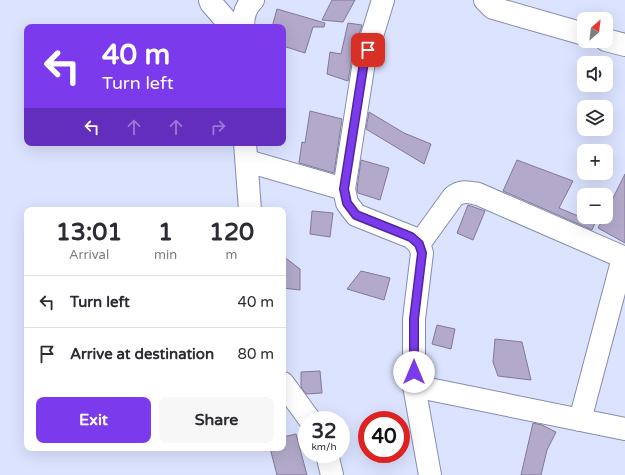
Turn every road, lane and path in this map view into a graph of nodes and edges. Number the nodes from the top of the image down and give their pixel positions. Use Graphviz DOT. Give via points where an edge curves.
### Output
graph roads {
  1 [pos="210,0"];
  2 [pos="253,0"];
  3 [pos="383,0"];
  4 [pos="485,0"];
  5 [pos="229,24"];
  6 [pos="243,24"];
  7 [pos="577,32"];
  8 [pos="613,42"];
  9 [pos="625,45"];
  10 [pos="246,152"];
  11 [pos="344,189"];
  12 [pos="250,207"];
  13 [pos="419,244"];
  14 [pos="624,258"];
  15 [pos="414,386"];
  16 [pos="286,387"];
  17 [pos="303,411"];
  18 [pos="580,420"];
  19 [pos="625,429"];
  20 [pos="329,463"];
  21 [pos="332,475"];
  22 [pos="430,475"];
  1 -- 5 [label="street"];
  2 -- 6 [label="street" via="245,11"];
  3 -- 11 [label="street" via="364,62"];
  4 -- 7 [label="street" via="493,8"];
  8 -- 9 [label="street"];
  10 -- 11 [label="street"];
  10 -- 12 [label="street"];
  11 -- 13 [label="street" via="347,203 356,215 411,237"];
  13 -- 14 [label="street" via="453,198 458,193 467,192 478,194"];
  13 -- 15 [label="street" via="422,253 414,319"];
  14 -- 18 [label="street"];
  15 -- 18 [label="street"];
  15 -- 22 [label="street"];
  16 -- 17 [label="street"];
  18 -- 19 [label="street"];
  20 -- 21 [label="street"];
}
